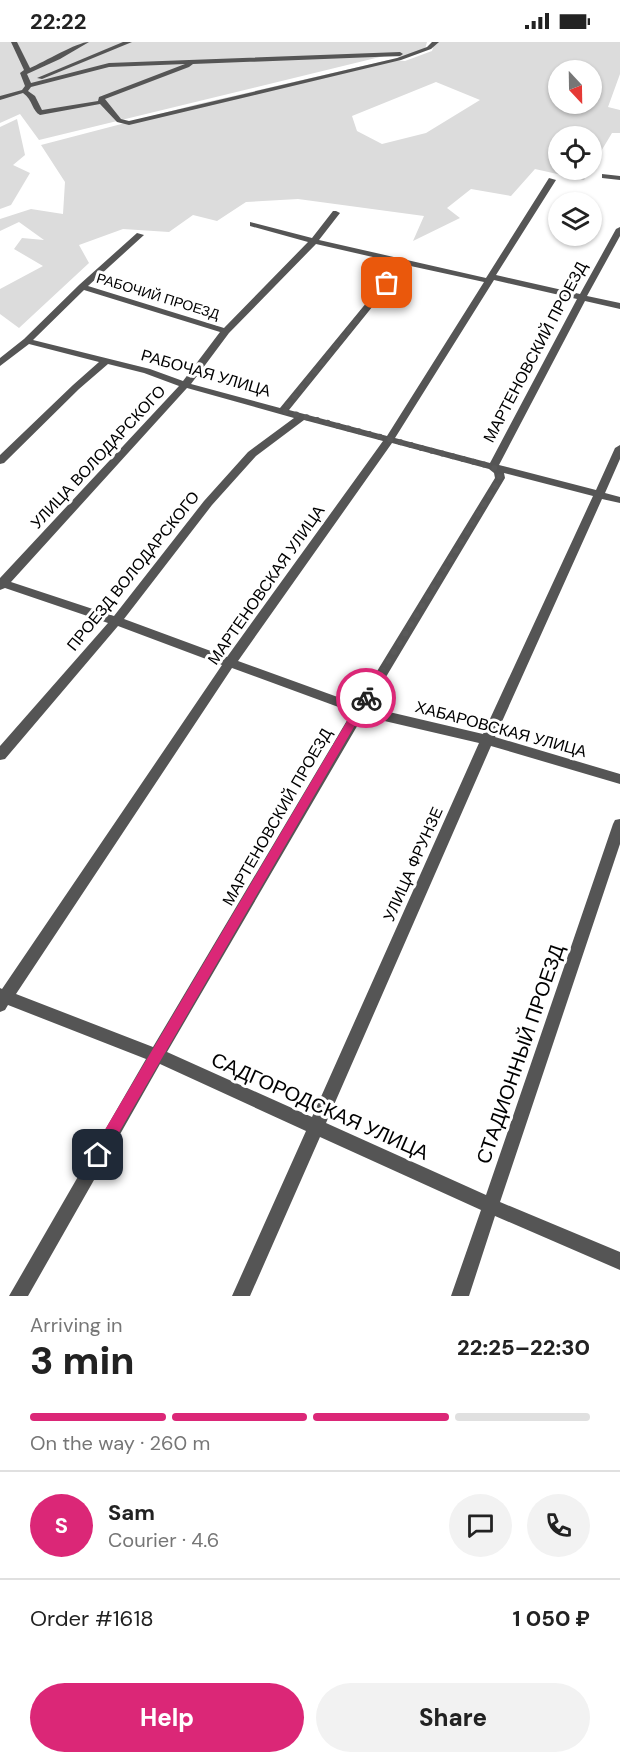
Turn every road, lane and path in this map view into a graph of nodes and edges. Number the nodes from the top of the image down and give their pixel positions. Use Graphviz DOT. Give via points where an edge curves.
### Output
graph roads {
  1 [pos="14,42"];
  2 [pos="86,42"];
  3 [pos="129,42"];
  4 [pos="436,42"];
  5 [pos="412,55"];
  6 [pos="191,62"];
  7 [pos="28,71"];
  8 [pos="27,87"];
  9 [pos="0,98"];
  10 [pos="102,102"];
  11 [pos="605,176"];
  12 [pos="620,178"];
  13 [pos="552,180"];
  14 [pos="336,213"];
  15 [pos="253,224"];
  16 [pos="620,229"];
  17 [pos="140,235"];
  18 [pos="314,241"];
  19 [pos="405,261"];
  20 [pos="491,279"];
  21 [pos="82,287"];
  22 [pos="580,298"];
  23 [pos="620,306"];
  24 [pos="226,331"];
  25 [pos="27,341"];
  26 [pos="106,361"];
  27 [pos="0,363"];
  28 [pos="185,385"];
  29 [pos="283,411"];
  30 [pos="302,417"];
  31 [pos="389,440"];
  32 [pos="620,448"];
  33 [pos="0,461"];
  34 [pos="493,467"];
  35 [pos="600,495"];
  36 [pos="620,500"];
  37 [pos="1,583"];
  38 [pos="116,621"];
  39 [pos="229,664"];
  40 [pos="359,710"];
  41 [pos="487,740"];
  42 [pos="0,755"];
  43 [pos="620,779"];
  44 [pos="620,825"];
  45 [pos="2,999"];
  46 [pos="156,1055"];
  47 [pos="316,1128"];
  48 [pos="491,1206"];
  49 [pos="620,1261"];
  50 [pos="18,1296"];
  51 [pos="241,1296"];
  52 [pos="460,1296"];
  1 -- 7 [label="street"];
  2 -- 7 [label="street"];
  3 -- 8 [label="street" via="72,63"];
  4 -- 5 [label="street"];
  5 -- 6 [label="street"];
  5 -- 10 [label="street" via="129,123 119,122"];
  6 -- 8 [label="street" via="102,66"];
  6 -- 10 [label="street" via="101,98"];
  7 -- 8 [label="street" via="23,75"];
  8 -- 9 [label="street"];
  8 -- 10 [label="street" via="40,113"];
  11 -- 12 [label="street"];
  13 -- 20 [label="street, МАРТЕНОВСКАЯ УЛИЦА"];
  14 -- 18 [label="street, УЛИЦА ВОЛОДАРСКОГО"];
  15 -- 18 [label="street"];
  16 -- 22 [label="street, МАРТЕНОВСКИЙ ПРОЕЗД"];
  17 -- 21 [label="street"];
  18 -- 19 [label="street"];
  18 -- 24 [label="street, УЛИЦА ВОЛОДАРСКОГО"];
  19 -- 20 [label="street"];
  19 -- 29 [label="street"];
  20 -- 22 [label="street"];
  20 -- 31 [label="street, МАРТЕНОВСКАЯ УЛИЦА"];
  21 -- 24 [label="street, РАБОЧИЙ ПРОЕЗД"];
  21 -- 25 [label="street"];
  22 -- 23 [label="street"];
  22 -- 34 [label="street, МАРТЕНОВСКИЙ ПРОЕЗД" via="543,377"];
  24 -- 28 [label="street, УЛИЦА ВОЛОДАРСКОГО"];
  25 -- 26 [label="street, РАБОЧАЯ УЛИЦА"];
  25 -- 27 [label="street"];
  26 -- 28 [label="street, РАБОЧАЯ УЛИЦА"];
  26 -- 33 [label="street"];
  28 -- 29 [label="street, РАБОЧАЯ УЛИЦА"];
  28 -- 37 [label="street, УЛИЦА ВОЛОДАРСКОГО"];
  29 -- 30 [label="street, РАБОЧАЯ УЛИЦА"];
  30 -- 31 [label="street, РАБОЧАЯ УЛИЦА"];
  30 -- 38 [label="street, ПРОЕЗД ВОЛОДАРСКОГО" via="237,470"];
  31 -- 34 [label="street, РАБОЧАЯ УЛИЦА"];
  31 -- 39 [label="street, МАРТЕНОВСКАЯ УЛИЦА"];
  32 -- 35 [label="street, УЛИЦА ФРУНЗЕ"];
  34 -- 35 [label="street, РАБОЧАЯ УЛИЦА"];
  34 -- 40 [label="street, МАРТЕНОВСКИЙ ПРОЕЗД" via="500,478"];
  35 -- 36 [label="street, РАБОЧАЯ УЛИЦА"];
  35 -- 41 [label="street, УЛИЦА ФРУНЗЕ"];
  37 -- 38 [label="street, ХАБАРОВСКАЯ УЛИЦА"];
  38 -- 39 [label="street, ХАБАРОВСКАЯ УЛИЦА"];
  38 -- 42 [label="street, ПРОЕЗД ВОЛОДАРСКОГО"];
  39 -- 40 [label="street, ХАБАРОВСКАЯ УЛИЦА"];
  39 -- 45 [label="street, МАРТЕНОВСКАЯ УЛИЦА"];
  40 -- 41 [label="street, ХАБАРОВСКАЯ УЛИЦА"];
  40 -- 46 [label="street, МАРТЕНОВСКИЙ ПРОЕЗД"];
  41 -- 43 [label="street, ХАБАРОВСКАЯ УЛИЦА"];
  41 -- 47 [label="street, УЛИЦА ФРУНЗЕ"];
  44 -- 48 [label="street, СТАДИОННЫЙ ПРОЕЗД"];
  45 -- 46 [label="street, САДГОРОДСКАЯ УЛИЦА"];
  46 -- 47 [label="street, САДГОРОДСКАЯ УЛИЦА"];
  46 -- 50 [label="street, МАРТЕНОВСКИЙ ПРОЕЗД"];
  47 -- 48 [label="street, САДГОРОДСКАЯ УЛИЦА"];
  47 -- 51 [label="street, УЛИЦА ФРУНЗЕ"];
  48 -- 49 [label="street, САДГОРОДСКАЯ УЛИЦА"];
  48 -- 52 [label="street, СТАДИОННЫЙ ПРОЕЗД"];
}
